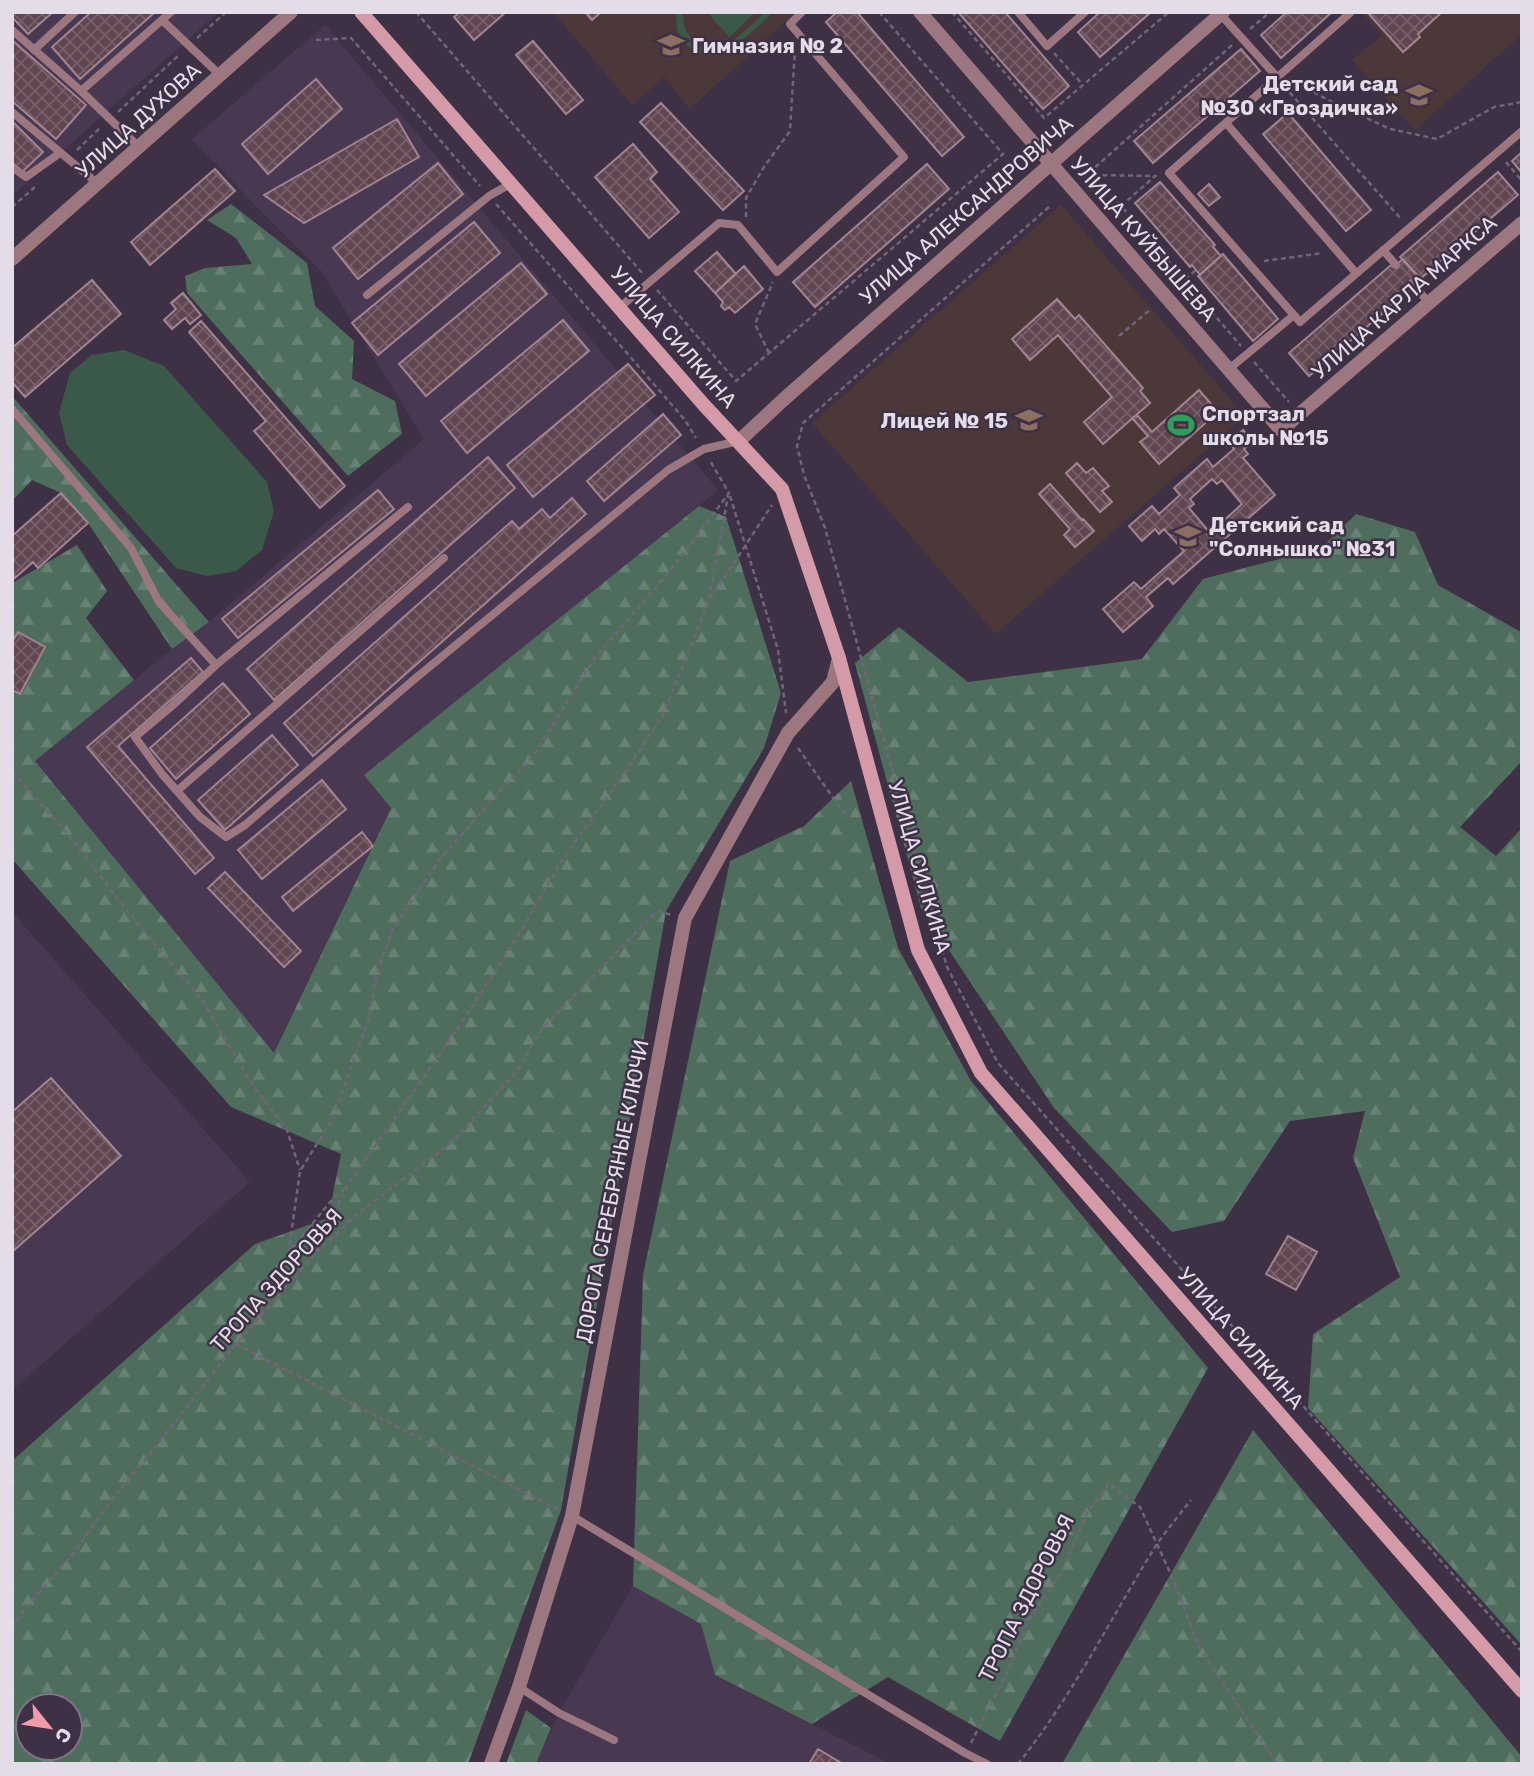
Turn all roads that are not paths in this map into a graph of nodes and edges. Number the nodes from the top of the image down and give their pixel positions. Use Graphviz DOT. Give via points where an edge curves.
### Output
graph roads {
  1 [pos="75,12"];
  2 [pos="171,12"];
  3 [pos="291,12"];
  4 [pos="361,12"];
  5 [pos="802,12"];
  6 [pos="920,12"];
  7 [pos="1018,12"];
  8 [pos="1085,12"];
  9 [pos="1350,13"];
  10 [pos="1217,15"];
  11 [pos="162,20"];
  12 [pos="12,30"];
  13 [pos="34,50"];
  14 [pos="220,75"];
  15 [pos="1277,78"];
  16 [pos="81,91"];
  17 [pos="12,112"];
  18 [pos="1226,123"];
  19 [pos="1522,131"];
  20 [pos="139,147"];
  21 [pos="60,153"];
  22 [pos="1051,164"];
  23 [pos="12,167"];
  24 [pos="512,183"];
  25 [pos="98,184"];
  26 [pos="1522,223"];
  27 [pos="1383,250"];
  28 [pos="12,259"];
  29 [pos="1396,265"];
  30 [pos="1356,273"];
  31 [pos="1412,283"];
  32 [pos="368,295"];
  33 [pos="1429,303"];
  34 [pos="620,308"];
  35 [pos="1294,314"];
  36 [pos="1229,369"];
  37 [pos="12,409"];
  38 [pos="1281,430"];
  39 [pos="739,441"];
  40 [pos="408,507"];
  41 [pos="444,558"];
  42 [pos="839,657"];
  43 [pos="216,665"];
  44 [pos="177,791"];
  45 [pos="572,1516"];
  46 [pos="519,1687"];
  47 [pos="1522,1691"];
  48 [pos="614,1740"];
  49 [pos="491,1764"];
  50 [pos="987,1764"];
  1 -- 13 [label="lane"];
  2 -- 11 [label="lane"];
  3 -- 14 [label="street, УЛИЦА ДУХОВА"];
  4 -- 24 [label="main road, УЛИЦА СИЛКИНА"];
  5 -- 34 [label="lane" via="790,24 904,157 777,272 738,225 719,223"];
  6 -- 22 [label="street, УЛИЦА КУЙБЫШЕВА"];
  7 -- 8 [label="lane" via="1047,46"];
  9 -- 15 [label="lane"];
  10 -- 15 [label="lane"];
  10 -- 22 [label="street, УЛИЦА АЛЕКСАНДРОВИЧА"];
  11 -- 14 [label="lane"];
  11 -- 16 [label="lane"];
  12 -- 13 [label="lane"];
  13 -- 16 [label="lane"];
  14 -- 20 [label="street, УЛИЦА ДУХОВА"];
  15 -- 18 [label="lane"];
  16 -- 20 [label="lane"];
  17 -- 21 [label="lane"];
  18 -- 30 [label="lane"];
  18 -- 35 [label="lane" via="1168,173"];
  19 -- 27 [label="lane"];
  20 -- 25 [label="street, УЛИЦА ДУХОВА"];
  21 -- 23 [label="lane" via="26,177"];
  21 -- 25 [label="lane"];
  22 -- 36 [label="street, УЛИЦА КУЙБЫШЕВА"];
  22 -- 39 [label="street, УЛИЦА АЛЕКСАНДРОВИЧА"];
  24 -- 32 [label="lane" via="489,196"];
  24 -- 34 [label="main road, УЛИЦА СИЛКИНА"];
  25 -- 28 [label="street, УЛИЦА ДУХОВА"];
  26 -- 33 [label="street, УЛИЦА КАРЛА МАРКСА"];
  27 -- 29 [label="lane"];
  27 -- 30 [label="lane"];
  30 -- 35 [label="lane" via="1300,322"];
  31 -- 33 [label="lane"];
  33 -- 38 [label="street, УЛИЦА КАРЛА МАРКСА"];
  34 -- 39 [label="main road, УЛИЦА СИЛКИНА"];
  35 -- 36 [label="lane"];
  36 -- 38 [label="street, УЛИЦА КУЙБЫШЕВА"];
  37 -- 43 [label="lane" via="131,548 159,602"];
  39 -- 42 [label="main road, УЛИЦА СИЛКИНА" via="782,489"];
  39 -- 44 [label="lane" via="704,449 668,470 226,837"];
  40 -- 43 [label="lane"];
  41 -- 44 [label="lane"];
  42 -- 45 [label="street, ДОРОГА СЕРЕБРЯНЫЕ КЛЮЧИ" via="833,682 788,733 685,918"];
  42 -- 47 [label="main road, УЛИЦА СИЛКИНА" via="918,950 981,1073"];
  43 -- 44 [label="lane" via="135,737"];
  45 -- 46 [label="street, ДОРОГА СЕРЕБРЯНЫЕ КЛЮЧИ"];
  45 -- 50 [label="lane"];
  46 -- 48 [label="lane"];
  46 -- 49 [label="street, ДОРОГА СЕРЕБРЯНЫЕ КЛЮЧИ"];
}
